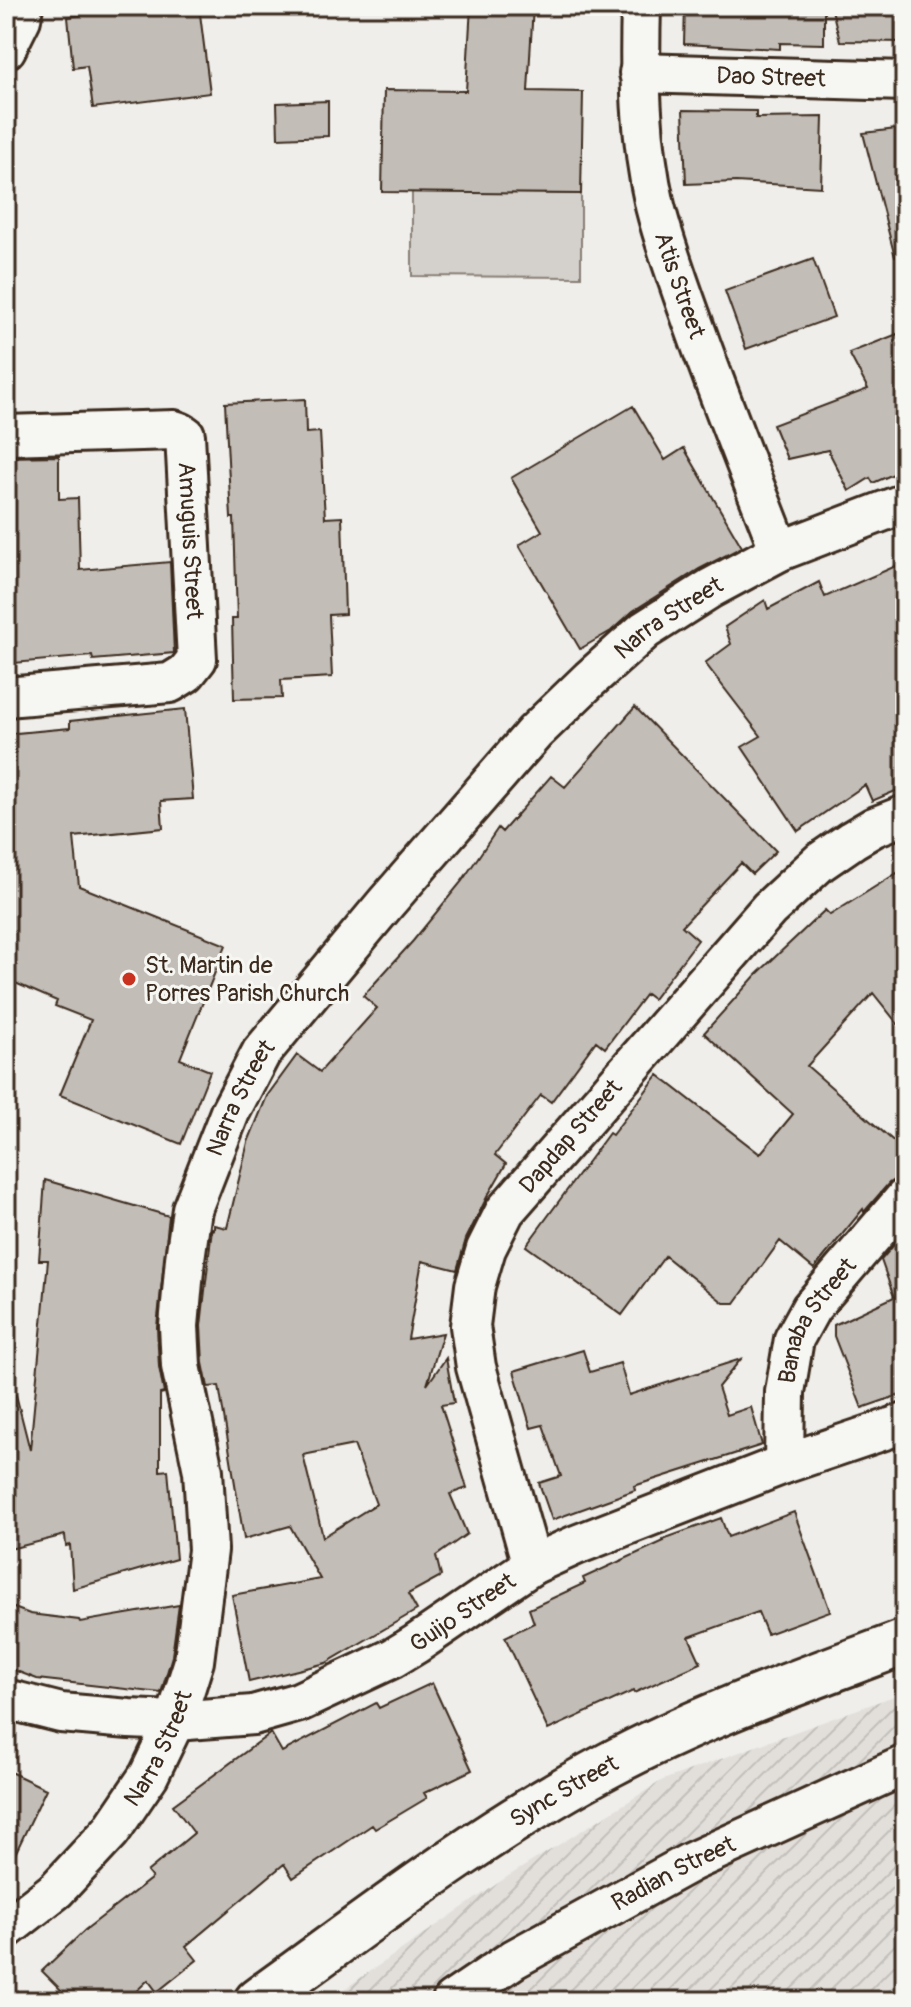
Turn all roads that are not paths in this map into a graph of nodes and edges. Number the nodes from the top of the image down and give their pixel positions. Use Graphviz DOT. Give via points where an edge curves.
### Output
graph roads {
  1 [pos="23,6"];
  2 [pos="641,6"];
  3 [pos="6,49"];
  4 [pos="639,73"];
  5 [pos="905,81"];
  6 [pos="6,435"];
  7 [pos="905,503"];
  8 [pos="780,551"];
  9 [pos="6,697"];
  10 [pos="905,815"];
  11 [pos="905,1198"];
  12 [pos="905,1423"];
  13 [pos="784,1464"];
  14 [pos="532,1565"];
  15 [pos="905,1642"];
  16 [pos="6,1699"];
  17 [pos="175,1721"];
  18 [pos="905,1765"];
  19 [pos="6,1929"];
  20 [pos="257,2001"];
  21 [pos="452,2001"];
  1 -- 3 [label="street"];
  2 -- 4 [label="street, Atis Street"];
  4 -- 5 [label="street, Dao Street"];
  4 -- 8 [label="street, Atis Street" via="644,142 668,253"];
  6 -- 9 [label="street, Amuguis Street" via="174,430 185,435 197,659 170,683"];
  7 -- 8 [label="street, Narra Street"];
  8 -- 17 [label="street, Narra Street" via="645,630 535,732 261,1053 230,1112 192,1209 179,1326 181,1366 203,1471 208,1550 194,1661"];
  10 -- 14 [label="street, Dapdap Street" via="874,827 820,862 769,909 505,1211 486,1249 470,1326 476,1367"];
  11 -- 13 [label="street, Banaba Street" via="811,1308 794,1339 785,1392"];
  12 -- 13 [label="street, Guijo Street"];
  13 -- 14 [label="street, Guijo Street"];
  14 -- 17 [label="street, Guijo Street" via="393,1658 299,1702 253,1715"];
  15 -- 20 [label="main road, Sync Street" via="703,1720 609,1765 504,1827"];
  16 -- 17 [label="street, Guijo Street" via="61,1713"];
  17 -- 19 [label="street, Narra Street" via="149,1775 111,1831 56,1890"];
  18 -- 21 [label="street, Radian Street" via="691,1862 514,1959"];
}
